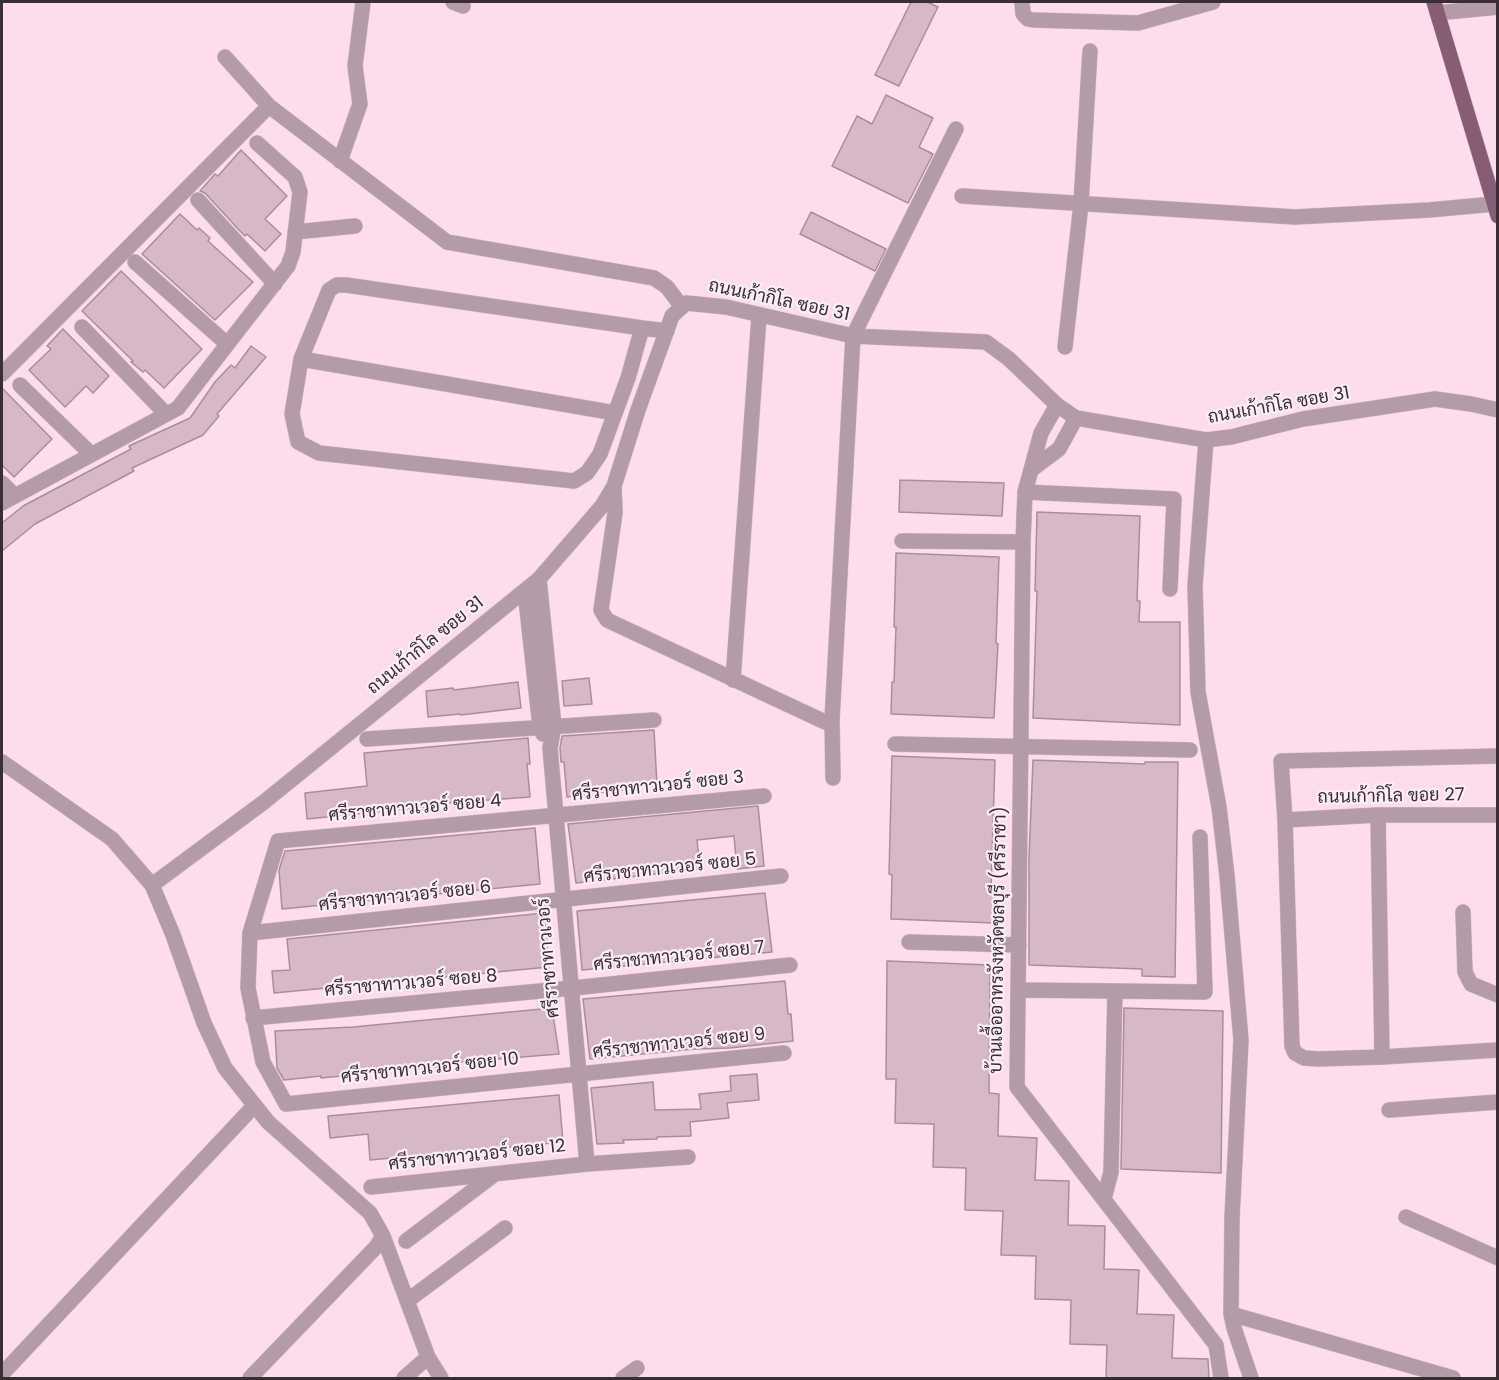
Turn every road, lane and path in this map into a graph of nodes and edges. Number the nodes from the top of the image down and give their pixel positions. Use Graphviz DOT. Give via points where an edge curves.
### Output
graph roads {
  1 [pos="363,2"];
  2 [pos="1022,2"];
  3 [pos="1213,2"];
  4 [pos="1435,7"];
  5 [pos="1497,7"];
  6 [pos="1090,51"];
  7 [pos="225,57"];
  8 [pos="269,106"];
  9 [pos="956,129"];
  10 [pos="257,143"];
  11 [pos="340,161"];
  12 [pos="962,196"];
  13 [pos="198,200"];
  14 [pos="1081,204"];
  15 [pos="1496,210"];
  16 [pos="355,226"];
  17 [pos="295,232"];
  18 [pos="135,262"];
  19 [pos="275,284"];
  20 [pos="682,307"];
  21 [pos="759,316"];
  22 [pos="82,327"];
  23 [pos="642,328"];
  24 [pos="667,331"];
  25 [pos="853,336"];
  26 [pos="228,344"];
  27 [pos="1065,347"];
  28 [pos="301,359"];
  29 [pos="2,374"];
  30 [pos="20,385"];
  31 [pos="1057,405"];
  32 [pos="1497,410"];
  33 [pos="615,412"];
  34 [pos="166,414"];
  35 [pos="1076,418"];
  36 [pos="1206,440"];
  37 [pos="91,454"];
  38 [pos="1031,470"];
  39 [pos="2,483"];
  40 [pos="614,486"];
  41 [pos="1025,492"];
  42 [pos="8,499"];
  43 [pos="902,541"];
  44 [pos="1023,542"];
  45 [pos="539,579"];
  46 [pos="1170,589"];
  47 [pos="525,591"];
  48 [pos="733,680"];
  49 [pos="654,720"];
  50 [pos="832,720"];
  51 [pos="547,727"];
  52 [pos="368,739"];
  53 [pos="896,744"];
  54 [pos="1021,747"];
  55 [pos="1190,750"];
  56 [pos="1497,756"];
  57 [pos="2,762"];
  58 [pos="833,778"];
  59 [pos="764,796"];
  60 [pos="1378,815"];
  61 [pos="1497,815"];
  62 [pos="556,816"];
  63 [pos="1285,820"];
  64 [pos="1200,837"];
  65 [pos="781,876"];
  66 [pos="152,885"];
  67 [pos="563,900"];
  68 [pos="1463,912"];
  69 [pos="250,933"];
  70 [pos="909,942"];
  71 [pos="1019,945"];
  72 [pos="790,965"];
  73 [pos="571,988"];
  74 [pos="1018,990"];
  75 [pos="1115,991"];
  76 [pos="1497,995"];
  77 [pos="254,1018"];
  78 [pos="1497,1050"];
  79 [pos="784,1053"];
  80 [pos="1382,1057"];
  81 [pos="579,1074"];
  82 [pos="1497,1102"];
  83 [pos="254,1106"];
  84 [pos="1389,1110"];
  85 [pos="688,1157"];
  86 [pos="587,1164"];
  87 [pos="496,1174"];
  88 [pos="371,1187"];
  89 [pos="1104,1199"];
  90 [pos="1406,1217"];
  91 [pos="505,1228"];
  92 [pos="383,1236"];
  93 [pos="406,1241"];
  94 [pos="1497,1258"];
  95 [pos="407,1301"];
  96 [pos="1231,1314"];
  97 [pos="428,1357"];
  98 [pos="637,1368"];
  99 [pos="2,1374"];
  100 [pos="250,1378"];
  101 [pos="404,1378"];
  102 [pos="441,1378"];
  103 [pos="623,1378"];
  104 [pos="1221,1378"];
  105 [pos="1251,1378"];
  106 [pos="1453,1378"];
  1 -- 11 [label="street" via="355,66 360,104"];
  2 -- 3 [label="street" via="1023,14 1028,19 1138,23"];
  4 -- 5 [label="street"];
  4 -- 15 [label="main road"];
  6 -- 14 [label="street"];
  7 -- 8 [label="street"];
  8 -- 11 [label="street"];
  8 -- 29 [label="street"];
  9 -- 25 [label="street"];
  10 -- 17 [label="street" via="295,177 300,192"];
  11 -- 20 [label="street" via="447,242 654,278 667,287"];
  12 -- 14 [label="street"];
  13 -- 19 [label="street"];
  14 -- 15 [label="street" via="1295,217"];
  14 -- 27 [label="street"];
  16 -- 17 [label="street"];
  17 -- 19 [label="street" via="288,266"];
  18 -- 26 [label="street"];
  19 -- 26 [label="street"];
  20 -- 21 [label="street, ถนนเก้ากิโล ซอย 31" via="686,303 726,307"];
  20 -- 24 [label="street, ถนนเก้ากิโล ซอย 31" via="672,316"];
  21 -- 25 [label="street, ถนนเก้ากิโล ซอย 31"];
  21 -- 48 [label="street"];
  22 -- 34 [label="street"];
  23 -- 24 [label="street"];
  23 -- 28 [label="street" via="337,285 329,290"];
  23 -- 33 [label="street"];
  24 -- 40 [label="street, ถนนเก้ากิโล ซอย 31"];
  25 -- 31 [label="street, ถนนเก้ากิโล ซอย 31" via="986,342"];
  25 -- 50 [label="street"];
  26 -- 34 [label="street" via="178,408"];
  28 -- 33 [label="street"];
  28 -- 33 [label="street" via="292,414 298,442 319,453 573,481 587,472 600,454"];
  30 -- 37 [label="street"];
  31 -- 35 [label="street, ถนนเก้ากิโล ซอย 31"];
  31 -- 38 [label="street, บ้านเอื้ออาทรจังหวัดชลบุรี (ศรีราชา)" via="1041,433"];
  32 -- 36 [label="street, ถนนเก้ากิโล ซอย 31" via="1435,399 1303,419"];
  34 -- 37 [label="street"];
  35 -- 36 [label="street, ถนนเก้ากิโล ซอย 31"];
  35 -- 38 [label="street" via="1059,448"];
  36 -- 96 [label="street" via="1195,586 1198,692 1219,807 1241,1040"];
  37 -- 42 [label="street"];
  38 -- 41 [label="street, บ้านเอื้ออาทรจังหวัดชลบุรี (ศรีราชา)"];
  39 -- 42 [label="street"];
  40 -- 45 [label="street, ถนนเก้ากิโล ซอย 31" via="602,506"];
  40 -- 48 [label="street" via="615,513 601,610 607,620"];
  41 -- 44 [label="street, บ้านเอื้ออาทรจังหวัดชลบุรี (ศรีราชา)"];
  41 -- 46 [label="street" via="1174,499"];
  43 -- 44 [label="street"];
  44 -- 54 [label="street, บ้านเอื้ออาทรจังหวัดชลบุรี (ศรีราชา)"];
  45 -- 47 [label="street, ถนนเก้ากิโล ซอย 31"];
  45 -- 51 [label="street, ศรีราชาทาวเวอร์"];
  47 -- 51 [label="street, ศรีราชาทาวเวอร์"];
  47 -- 66 [label="street, ถนนเก้ากิโล ซอย 31" via="264,802"];
  48 -- 50 [label="street" via="825,722"];
  49 -- 51 [label="street"];
  50 -- 58 [label="street"];
  51 -- 52 [label="street"];
  51 -- 62 [label="street, ศรีราชาทาวเวอร์"];
  53 -- 54 [label="street"];
  54 -- 55 [label="street"];
  54 -- 71 [label="street, บ้านเอื้ออาทรจังหวัดชลบุรี (ศรีราชา)"];
  56 -- 63 [label="street" via="1281,761"];
  57 -- 66 [label="street" via="112,839"];
  59 -- 62 [label="street, ศรีราชาทาวเวอร์ ซอย 3"];
  60 -- 61 [label="street, ถนนเก้ากิโล ขอย 27"];
  60 -- 63 [label="street, ถนนเก้ากิโล ขอย 27"];
  60 -- 80 [label="street"];
  62 -- 67 [label="street, ศรีราชาทาวเวอร์"];
  62 -- 69 [label="street, ศรีราชาทาวเวอร์ ซอย 4" via="278,841"];
  63 -- 80 [label="street" via="1292,1046 1304,1058"];
  64 -- 75 [label="street" via="1205,992"];
  65 -- 67 [label="street, ศรีราชาทาวเวอร์ ซอย 5"];
  66 -- 83 [label="street" via="204,1023 225,1068"];
  67 -- 69 [label="street, ศรีราชาทาวเวอร์ ซอย 6"];
  67 -- 73 [label="street, ศรีราชาทาวเวอร์"];
  68 -- 76 [label="street" via="1465,972 1471,984"];
  69 -- 77 [label="street" via="248,988"];
  70 -- 71 [label="street"];
  71 -- 74 [label="street, บ้านเอื้ออาทรจังหวัดชลบุรี (ศรีราชา)"];
  72 -- 73 [label="street, ศรีราชาทาวเวอร์ ซอย 7"];
  73 -- 77 [label="street, ศรีราชาทาวเวอร์ ซอย 8"];
  73 -- 81 [label="street, ศรีราชาทาวเวอร์"];
  74 -- 75 [label="street"];
  74 -- 89 [label="street, บ้านเอื้ออาทรจังหวัดชลบุรี (ศรีราชา)" via="1017,1087"];
  75 -- 89 [label="street" via="1111,1172"];
  77 -- 81 [label="street, ศรีราชาทาวเวอร์ ซอย 10" via="263,1062 286,1104"];
  78 -- 80 [label="street"];
  79 -- 81 [label="street, ศรีราชาทาวเวอร์ ซอย 9"];
  81 -- 86 [label="street, ศรีราชาทาวเวอร์"];
  82 -- 84 [label="street"];
  83 -- 92 [label="street" via="370,1213"];
  83 -- 99 [label="street"];
  85 -- 86 [label="street, ศรีราชาทาวเวอร์ ซอย 12"];
  86 -- 87 [label="street, ศรีราชาทาวเวอร์ ซอย 12"];
  87 -- 88 [label="street, ศรีราชาทาวเวอร์ ซอย 12"];
  87 -- 93 [label="street"];
  89 -- 104 [label="street, บ้านเอื้ออาทรจังหวัดชลบุรี (ศรีราชา)" via="1216,1345"];
  90 -- 94 [label="street"];
  91 -- 95 [label="street"];
  92 -- 95 [label="street"];
  92 -- 100 [label="street"];
  95 -- 97 [label="street"];
  96 -- 105 [label="street"];
  96 -- 106 [label="street"];
  97 -- 101 [label="street"];
  97 -- 102 [label="street"];
  98 -- 103 [label="street"];
}
